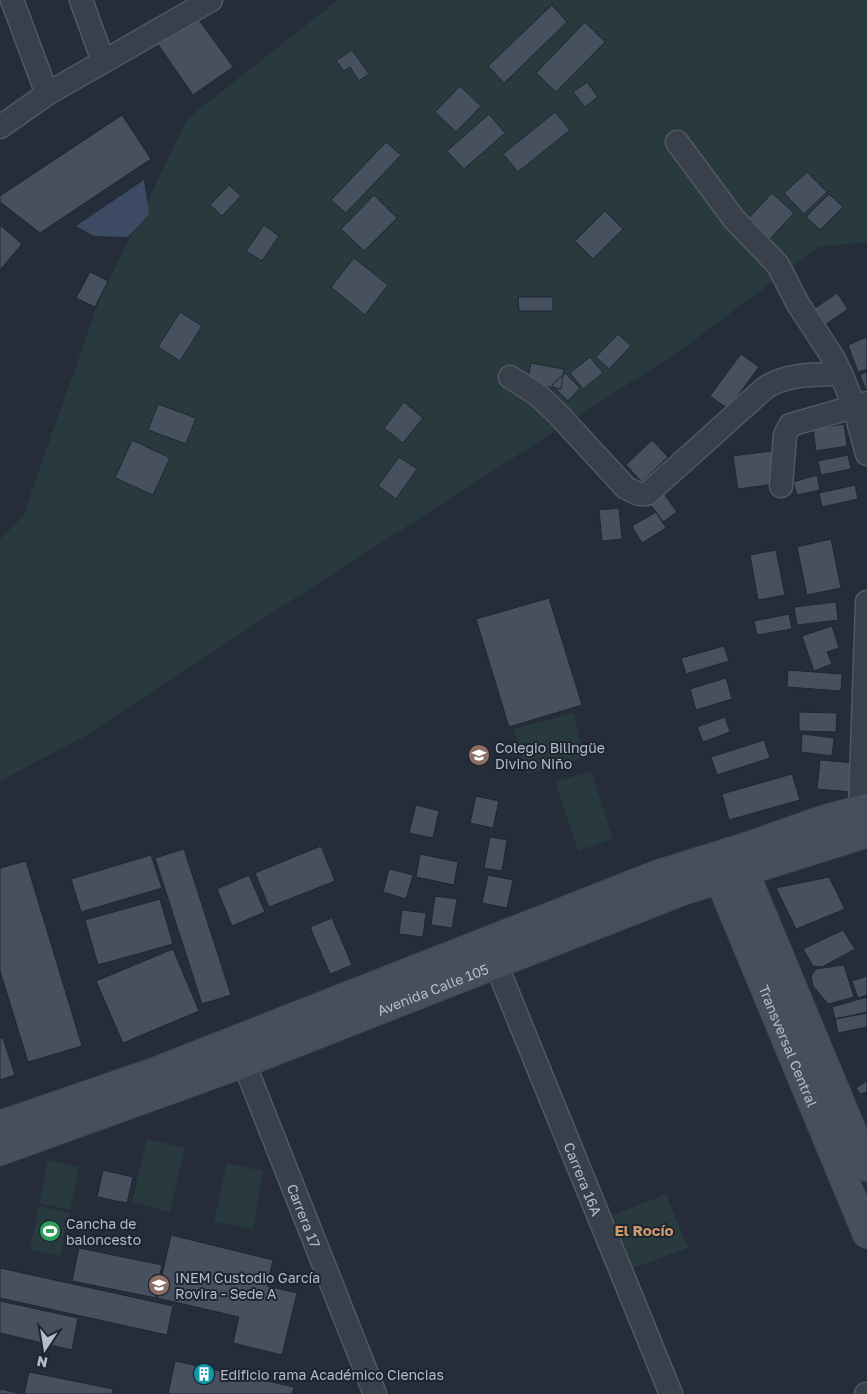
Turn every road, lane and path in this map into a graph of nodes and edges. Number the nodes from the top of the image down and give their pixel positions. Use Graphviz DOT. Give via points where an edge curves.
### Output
graph roads {
  1 [pos="12,0"];
  2 [pos="81,0"];
  3 [pos="211,0"];
  4 [pos="103,61"];
  5 [pos="48,94"];
  6 [pos="0,127"];
  7 [pos="677,142"];
  8 [pos="841,374"];
  9 [pos="510,377"];
  10 [pos="861,405"];
  11 [pos="867,454"];
  12 [pos="781,486"];
  13 [pos="867,602"];
  14 [pos="864,821"];
  15 [pos="727,864"];
  16 [pos="496,964"];
  17 [pos="244,1063"];
  18 [pos="0,1125"];
  19 [pos="0,1151"];
  20 [pos="867,1167"];
  21 [pos="867,1234"];
  22 [pos="375,1394"];
  23 [pos="671,1394"];
  1 -- 5 [label="street"];
  2 -- 4 [label="street"];
  3 -- 4 [label="street"];
  4 -- 5 [label="street"];
  5 -- 6 [label="street"];
  7 -- 8 [label="street" via="734,219 778,265"];
  8 -- 9 [label="street" via="795,376 775,381 647,494 626,488 558,414 538,395"];
  8 -- 10 [label="street"];
  10 -- 11 [label="street"];
  10 -- 12 [label="street" via="790,425 785,435"];
  13 -- 14 [label="street"];
  14 -- 15 [label="main road, Avenida Calle 105"];
  15 -- 16 [label="main road, Avenida Calle 105" via="661,899"];
  15 -- 18 [label="main road, Avenida Calle 105" via="659,874 161,1070"];
  15 -- 20 [label="main road, Transversal Central"];
  15 -- 21 [label="main road, Transversal Central"];
  16 -- 17 [label="main road, Avenida Calle 105"];
  16 -- 23 [label="street, Carrera 16A"];
  17 -- 19 [label="main road, Avenida Calle 105"];
  17 -- 22 [label="street, Carrera 17"];
}
